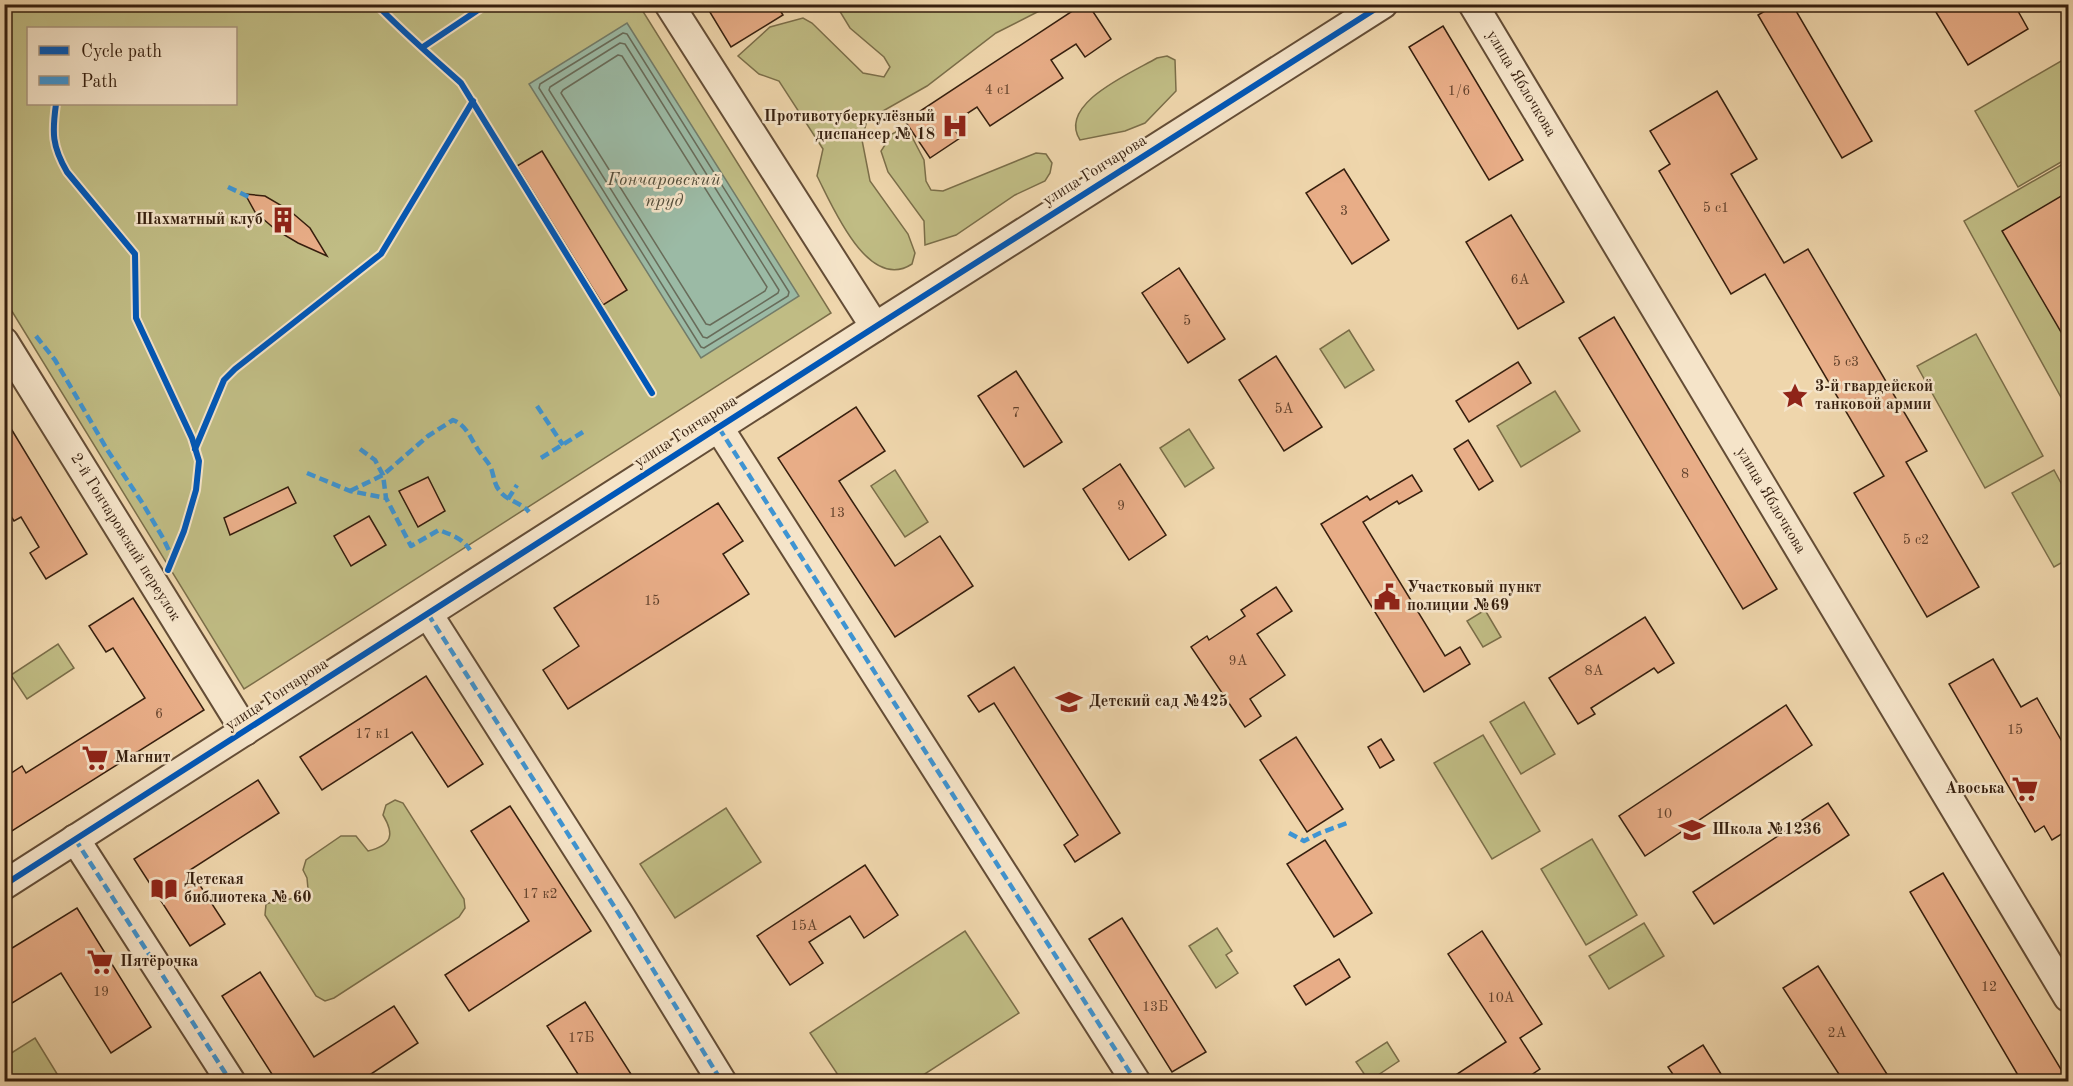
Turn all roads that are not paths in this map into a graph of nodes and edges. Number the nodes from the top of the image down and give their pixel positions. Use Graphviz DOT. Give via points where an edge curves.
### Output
graph roads {
  1 [pos="669,4"];
  2 [pos="1383,4"];
  3 [pos="1473,4"];
  4 [pos="875,327"];
  5 [pos="4,342"];
  6 [pos="718,428"];
  7 [pos="428,614"];
  8 [pos="245,731"];
  9 [pos="75,839"];
  10 [pos="4,885"];
  11 [pos="2068,997"];
  12 [pos="231,1082"];
  13 [pos="722,1082"];
  14 [pos="1136,1082"];
  1 -- 4 [label="street"];
  2 -- 4 [label="street, улица Гончарова"];
  3 -- 11 [label="street, улица Яблочкова"];
  4 -- 6 [label="street, улица Гончарова"];
  5 -- 8 [label="street, 2-й Гончаровский переулок"];
  6 -- 7 [label="street, улица Гончарова"];
  6 -- 14 [label="street"];
  7 -- 8 [label="street, улица Гончарова"];
  7 -- 13 [label="street"];
  8 -- 9 [label="street, улица Гончарова"];
  9 -- 10 [label="street, улица Гончарова"];
  9 -- 12 [label="street"];
}
